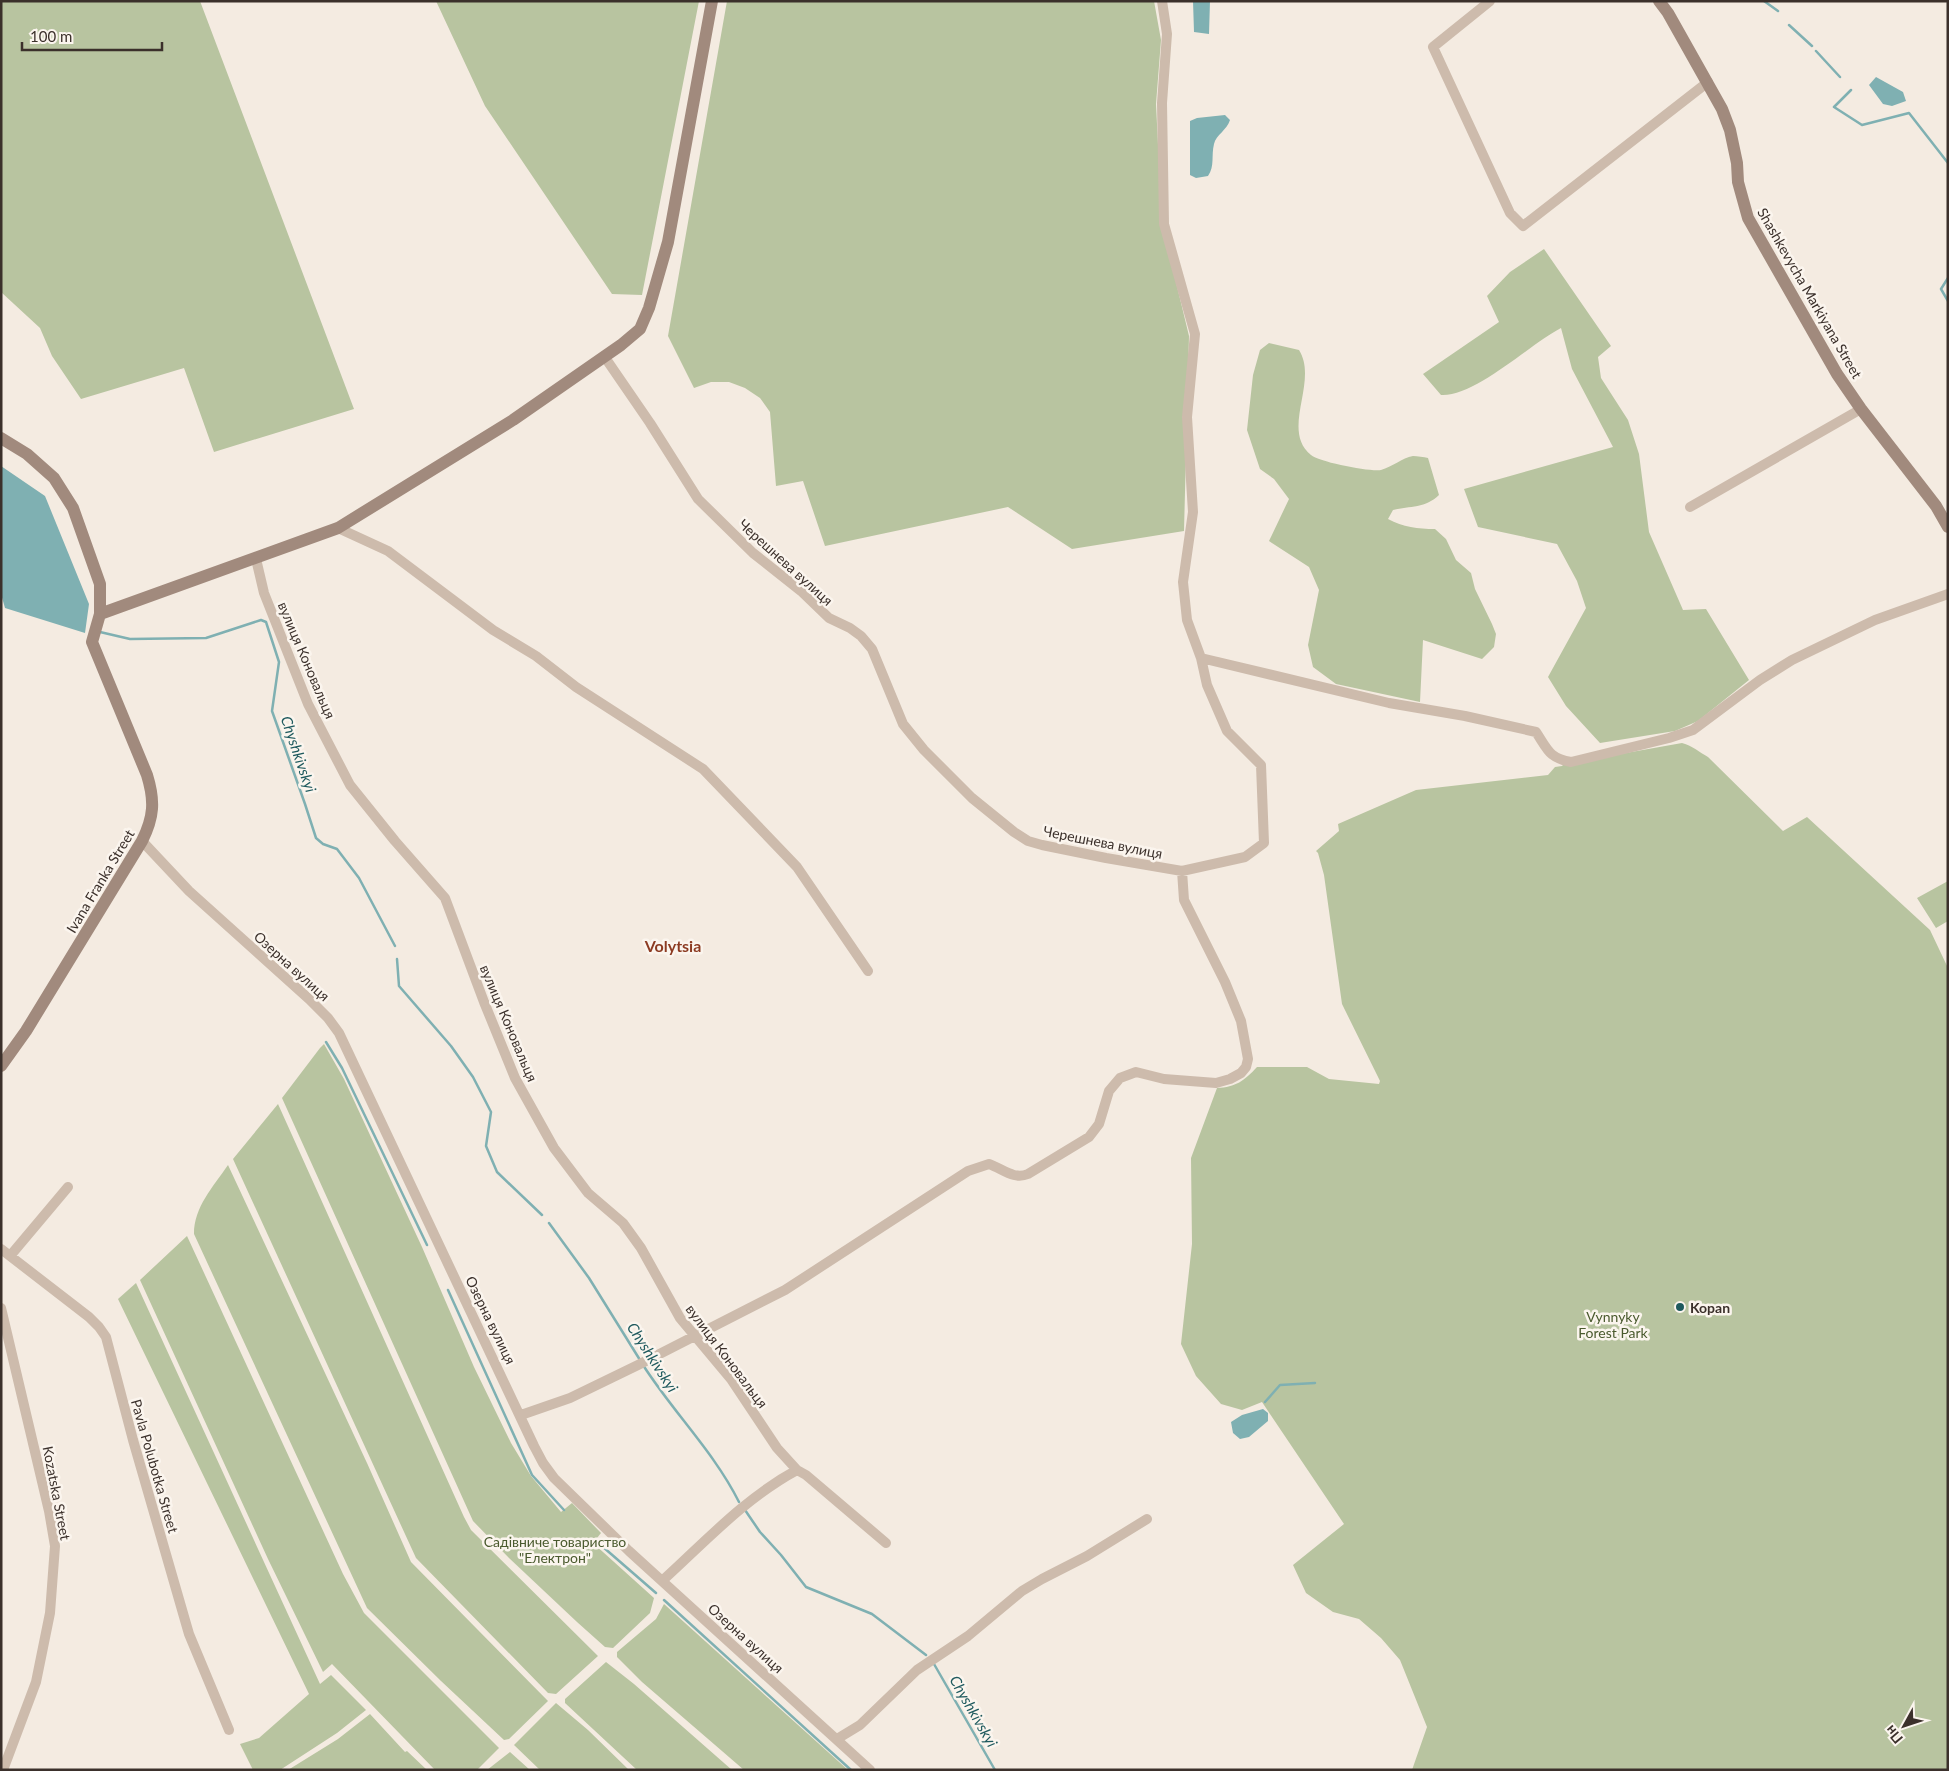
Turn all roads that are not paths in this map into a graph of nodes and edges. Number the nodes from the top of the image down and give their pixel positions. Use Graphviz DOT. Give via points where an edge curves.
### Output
graph roads {
  1 [pos="712,1"];
  2 [pos="1162,1"];
  3 [pos="1490,1"];
  4 [pos="1658,1"];
  5 [pos="1708,82"];
  6 [pos="604,356"];
  7 [pos="1861,409"];
  8 [pos="1,438"];
  9 [pos="1690,507"];
  10 [pos="1948,527"];
  11 [pos="338,528"];
  12 [pos="256,559"];
  13 [pos="1948,594"];
  14 [pos="100,617"];
  15 [pos="1201,658"];
  16 [pos="142,841"];
  17 [pos="1182,871"];
  18 [pos="868,971"];
  19 [pos="1,1066"];
  20 [pos="68,1187"];
  21 [pos="1,1249"];
  22 [pos="10,1256"];
  23 [pos="1,1308"];
  24 [pos="695,1336"];
  25 [pos="521,1415"];
  26 [pos="797,1470"];
  27 [pos="1147,1519"];
  28 [pos="886,1543"];
  29 [pos="662,1581"];
  30 [pos="229,1730"];
  31 [pos="837,1739"];
  32 [pos="3,1770"];
  33 [pos="870,1770"];
  1 -- 6 [label="street" via="668,242 649,308 640,329"];
  2 -- 15 [label="street" via="1167,34 1162,103 1164,224 1195,334 1187,417 1193,512 1183,582 1187,620"];
  3 -- 5 [label="street" via="1433,47 1510,213 1523,226"];
  4 -- 5 [label="street, Shashkevycha Markiyana Street"];
  5 -- 7 [label="street, Shashkevycha Markiyana Street" via="1730,130 1738,182 1748,218 1837,374"];
  6 -- 11 [label="street" via="513,420"];
  6 -- 17 [label="street, Черешнева вулиця" via="698,499 753,553 829,618 861,636 872,649 903,724 972,798 1028,841"];
  7 -- 9 [label="street"];
  7 -- 10 [label="street, Shashkevycha Markiyana Street" via="1936,506"];
  8 -- 14 [label="street" via="27,454 54,478 73,508 100,584"];
  11 -- 12 [label="street"];
  11 -- 18 [label="street" via="388,551 493,630 703,769 797,867"];
  12 -- 14 [label="street"];
  12 -- 24 [label="street, вулиця Коновальця" via="264,593 308,704 350,785 445,898 515,1078 554,1148 588,1193 623,1223 680,1318"];
  13 -- 15 [label="street" via="1874,620 1792,660 1692,730 1572,762 1557,760 1536,732 1389,703"];
  14 -- 16 [label="street, Ivana Franka Street" via="93,638 153,795 152,815"];
  15 -- 17 [label="street, Черешнева вулиця" via="1207,685 1226,732 1261,765 1264,843 1245,857"];
  16 -- 19 [label="street, Ivana Franka Street" via="26,1031"];
  16 -- 25 [label="street, Озерна вулиця" via="188,891 308,999 340,1033"];
  17 -- 24 [label="street" via="1184,900 1241,1021 1248,1059 1241,1073 1216,1083 1172,1080 1136,1072 1120,1078 1109,1091 1099,1124 1089,1137 1021,1177 989,1164 968,1171 785,1290"];
  20 -- 22 [label="street"];
  21 -- 22 [label="street, Pavla Polubotka Street"];
  22 -- 30 [label="street, Pavla Polubotka Street" via="89,1317 106,1336 189,1634"];
  23 -- 32 [label="street, Kozatska Street" via="55,1546 50,1613 36,1682"];
  24 -- 25 [label="street" via="570,1398"];
  24 -- 26 [label="street, вулиця Коновальця" via="731,1379 777,1448"];
  25 -- 29 [label="street, Озерна вулиця" via="543,1463 554,1478"];
  26 -- 28 [label="street, вулиця Коновальця"];
  26 -- 29 [label="street" via="740,1509"];
  27 -- 31 [label="street" via="1088,1556 1022,1591 968,1636 917,1670 860,1725"];
  29 -- 31 [label="street, Озерна вулиця"];
  31 -- 33 [label="street, Озерна вулиця"];
}
